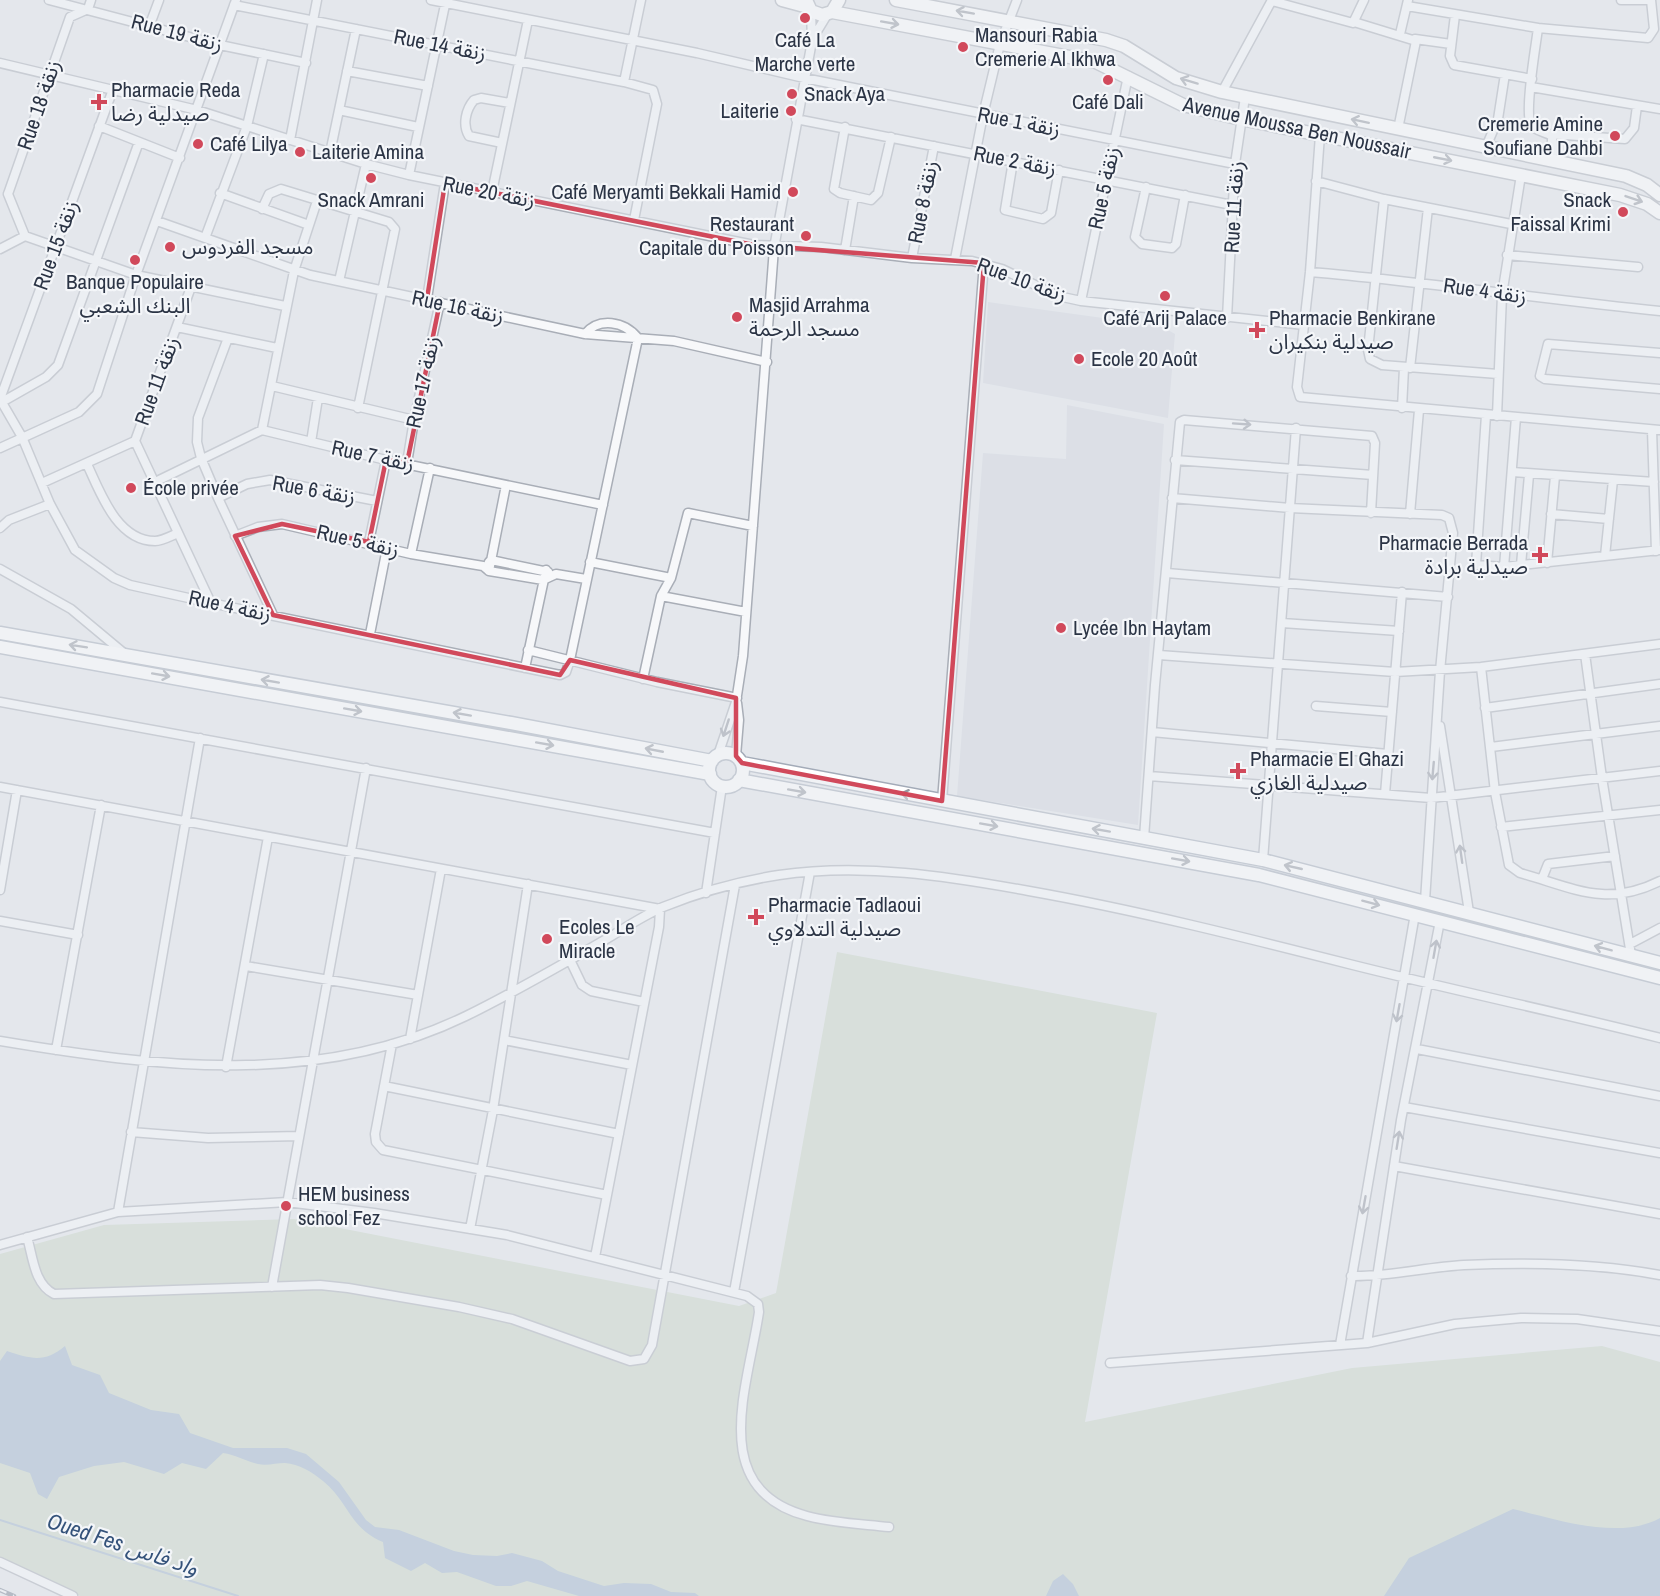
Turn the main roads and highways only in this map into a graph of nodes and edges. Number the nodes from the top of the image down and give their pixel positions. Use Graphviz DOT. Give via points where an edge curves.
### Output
graph roads {
  1 [pos="782,0"];
  2 [pos="838,0"];
  3 [pos="896,0"];
  4 [pos="928,3"];
  5 [pos="808,6"];
  6 [pos="830,13"];
  7 [pos="1660,194"];
  8 [pos="1660,213"];
  9 [pos="0,633"];
  10 [pos="0,647"];
  11 [pos="739,760"];
  12 [pos="713,763"];
  13 [pos="739,780"];
  14 [pos="1660,963"];
  15 [pos="1660,978"];
  1 -- 5 [label="main road"];
  2 -- 6 [label="main road"];
  3 -- 4 [label="main road, Avenue Moussa Ben Noussair"];
  7 -- 4 [label="main road, Avenue Moussa Ben Noussair, one-way" via="1626,176 1222,92 1176,78 1124,46 1106,40"];
  5 -- 6 [label="main road, Avenue Moussa Ben Noussair"];
  6 -- 8 [label="main road, Avenue Moussa Ben Noussair, one-way" via="1096,62 1183,105 1620,195"];
  12 -- 9 [label="main road, one-way"];
  10 -- 12 [label="main road, one-way"];
  11 -- 12 [label="main road" via="727,753"];
  11 -- 13 [label="main road"];
  14 -- 11 [label="main road, one-way" via="1630,950 1263,860"];
  12 -- 13 [label="main road" via="717,784 735,784"];
  13 -- 15 [label="main road, one-way" via="1259,875"];
}
